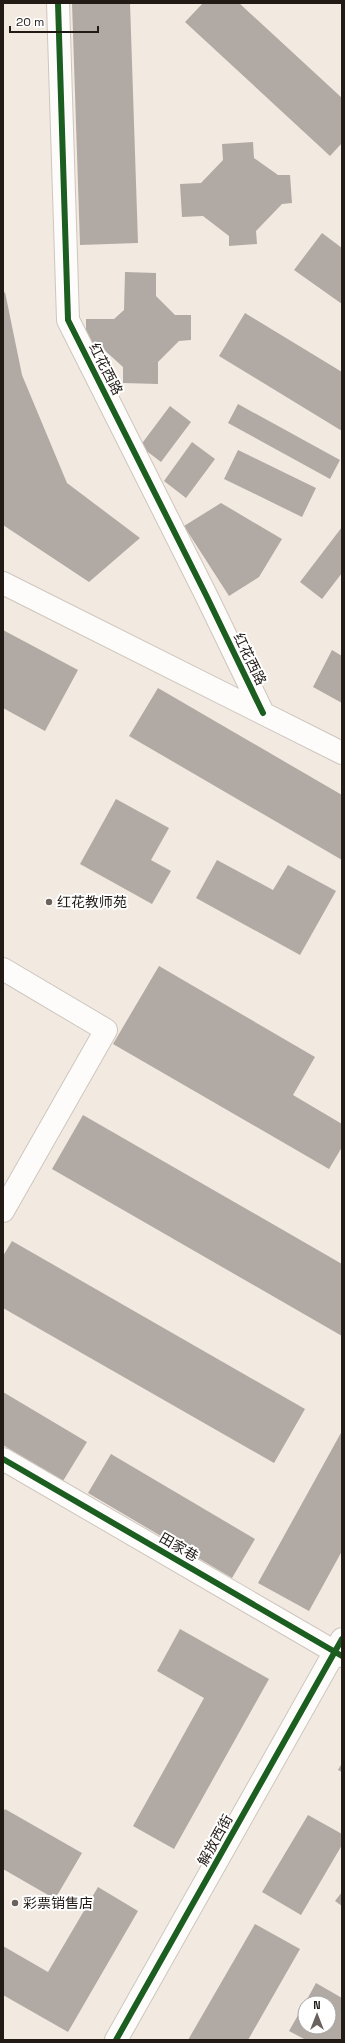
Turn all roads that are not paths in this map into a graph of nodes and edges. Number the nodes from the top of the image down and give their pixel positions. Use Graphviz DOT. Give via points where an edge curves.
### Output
graph roads {
  1 [pos="58,3"];
  2 [pos="3,583"];
  3 [pos="263,712"];
  4 [pos="342,753"];
  5 [pos="3,969"];
  6 [pos="3,1211"];
  7 [pos="3,1459"];
  8 [pos="340,1649"];
  9 [pos="116,2040"];
  1 -- 3 [label="street, 红花西路" via="68,320"];
  2 -- 3 [label="street"];
  3 -- 4 [label="street"];
  5 -- 6 [label="street" via="106,1030"];
  7 -- 8 [label="street, 田家巷"];
  8 -- 9 [label="street, 解放西街"];
}
